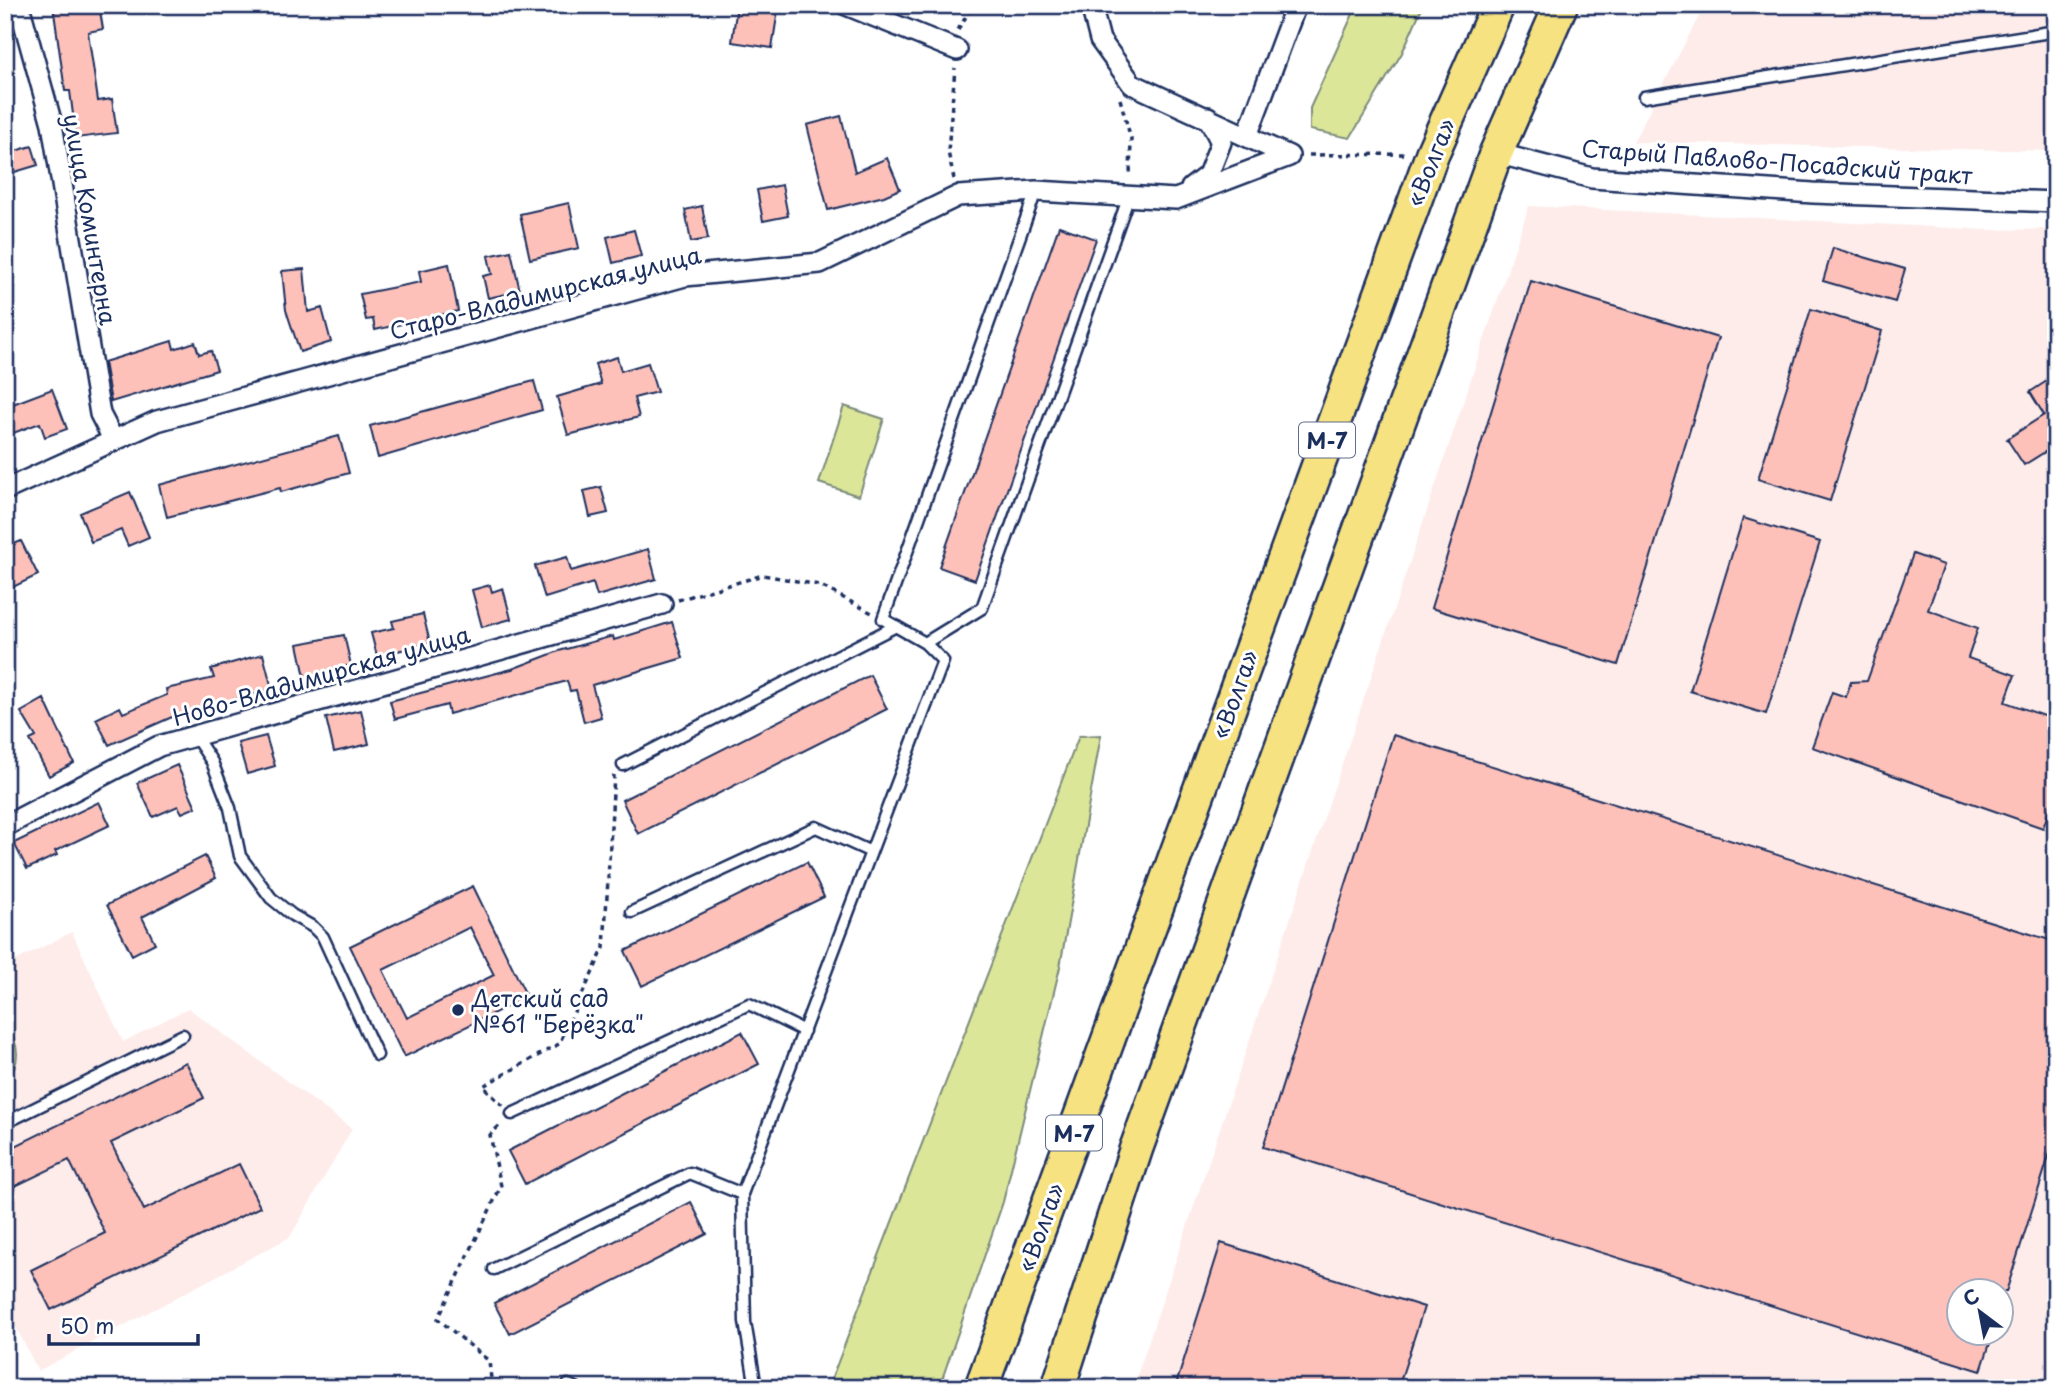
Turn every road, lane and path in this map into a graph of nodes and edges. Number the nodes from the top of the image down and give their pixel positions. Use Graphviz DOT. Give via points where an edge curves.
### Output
graph roads {
  1 [pos="19,5"];
  2 [pos="846,5"];
  3 [pos="974,5"];
  4 [pos="1091,5"];
  5 [pos="1296,5"];
  6 [pos="1498,5"];
  7 [pos="1561,5"];
  8 [pos="2056,31"];
  9 [pos="957,50"];
  10 [pos="1118,91"];
  11 [pos="1644,97"];
  12 [pos="1208,117"];
  13 [pos="1247,136"];
  14 [pos="1496,153"];
  15 [pos="1432,154"];
  16 [pos="1289,156"];
  17 [pos="1036,191"];
  18 [pos="1129,196"];
  19 [pos="958,197"];
  20 [pos="1176,199"];
  21 [pos="2056,202"];
  22 [pos="114,441"];
  23 [pos="5,490"];
  24 [pos="662,604"];
  25 [pos="883,619"];
  26 [pos="896,626"];
  27 [pos="925,643"];
  28 [pos="195,736"];
  29 [pos="623,765"];
  30 [pos="5,826"];
  31 [pos="871,852"];
  32 [pos="632,912"];
  33 [pos="804,1031"];
  34 [pos="183,1035"];
  35 [pos="377,1055"];
  36 [pos="512,1114"];
  37 [pos="5,1123"];
  38 [pos="742,1194"];
  39 [pos="494,1269"];
  40 [pos="492,1388"];
  41 [pos="567,1388"];
  42 [pos="576,1388"];
  43 [pos="757,1388"];
  44 [pos="981,1388"];
  45 [pos="1058,1388"];
  1 -- 22 [label="street, улица Коминтерна" via="52,124 100,414"];
  2 -- 9 [label="street"];
  3 -- 9 [label="path" via="955,35"];
  4 -- 12 [label="street" via="1100,40 1132,84"];
  5 -- 13 [label="street"];
  6 -- 15 [label="highway, «Волга» / М-7"];
  7 -- 14 [label="highway, М-7"];
  8 -- 11 [label="lane"];
  9 -- 19 [label="path" via="948,152"];
  10 -- 18 [label="path" via="1131,139"];
  12 -- 13 [label="street"];
  12 -- 20 [label="street" via="1221,142 1208,175"];
  13 -- 16 [label="street"];
  14 -- 21 [label="street, Старый Павлово-Посадский тракт" via="1592,178 1813,193"];
  14 -- 45 [label="highway, М-7" via="1136,1149"];
  15 -- 16 [label="path"];
  15 -- 44 [label="highway, «Волга» / М-7"];
  16 -- 20 [label="street, Старо-Владимирская улица"];
  17 -- 18 [label="street, Старо-Владимирская улица"];
  17 -- 19 [label="street, Старо-Владимирская улица"];
  17 -- 25 [label="lane"];
  18 -- 20 [label="street, Старо-Владимирская улица"];
  18 -- 27 [label="lane" via="982,608"];
  19 -- 22 [label="street, Старо-Владимирская улица" via="820,263 685,276 157,421"];
  22 -- 23 [label="street, Старо-Владимирская улица"];
  24 -- 25 [label="path" via="763,575 819,585"];
  24 -- 28 [label="street, Ново-Владимирская улица"];
  25 -- 26 [label="lane"];
  26 -- 27 [label="lane"];
  26 -- 29 [label="lane"];
  27 -- 31 [label="lane" via="943,661"];
  28 -- 30 [label="street, Ново-Владимирская улица" via="159,746"];
  28 -- 35 [label="lane" via="212,762 230,808 240,856 271,898 323,937"];
  29 -- 36 [label="path" via="615,758 604,948 559,1044 483,1086"];
  31 -- 32 [label="lane" via="816,827"];
  31 -- 33 [label="lane"];
  33 -- 36 [label="lane" via="749,1004"];
  33 -- 38 [label="lane"];
  34 -- 37 [label="lane"];
  36 -- 40 [label="path" via="490,1135 501,1186 438,1319 489,1361"];
  38 -- 39 [label="lane" via="690,1173"];
  38 -- 43 [label="lane" via="744,1322"];
  41 -- 42 [label="lane"];
}
